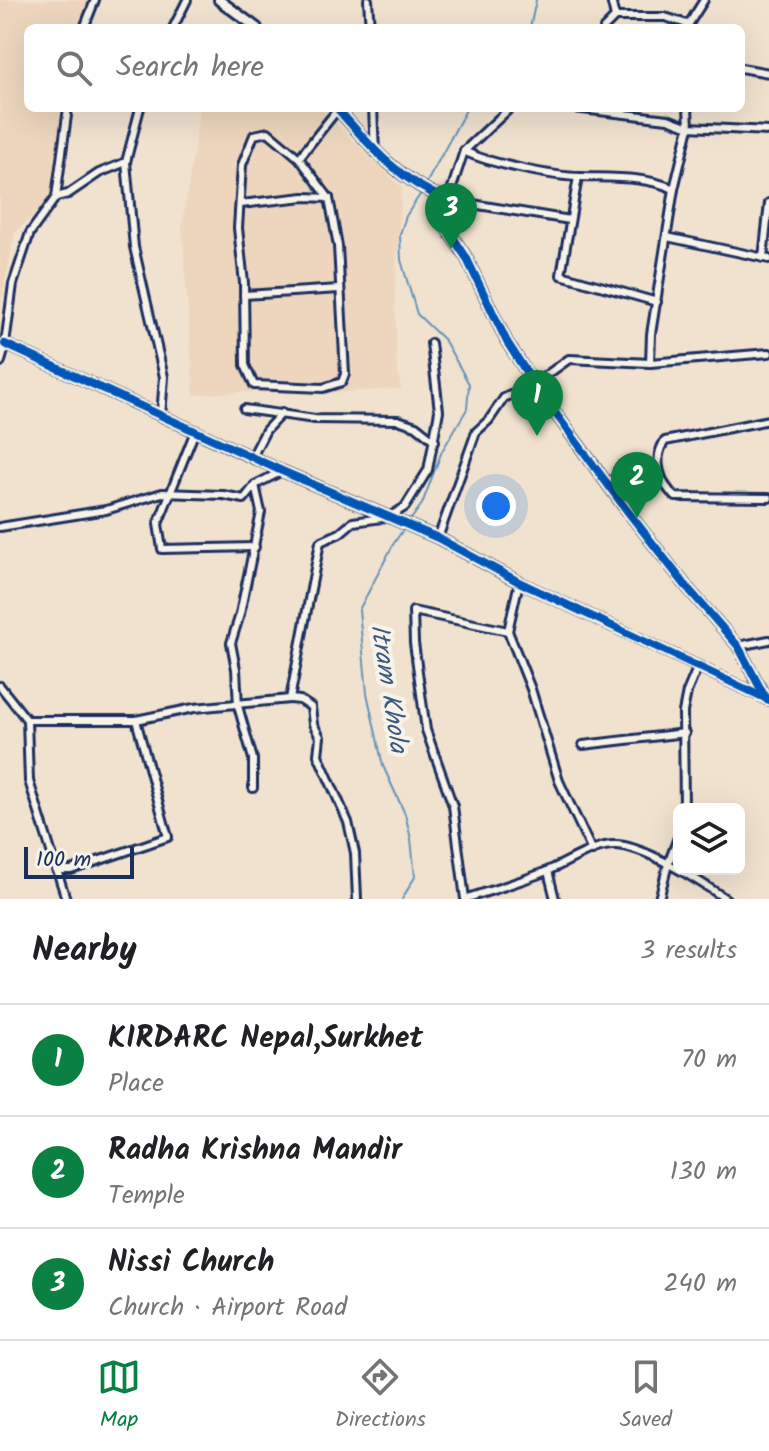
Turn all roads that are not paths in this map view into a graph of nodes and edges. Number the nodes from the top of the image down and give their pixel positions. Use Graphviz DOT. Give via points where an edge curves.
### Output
graph roads {
  1 [pos="95,0"];
  2 [pos="187,0"];
  3 [pos="219,0"];
  4 [pos="368,0"];
  5 [pos="611,0"];
  6 [pos="704,0"];
  7 [pos="615,17"];
  8 [pos="86,24"];
  9 [pos="175,24"];
  10 [pos="252,24"];
  11 [pos="370,24"];
  12 [pos="608,24"];
  13 [pos="682,24"];
  14 [pos="688,24"];
  15 [pos="745,69"];
  16 [pos="769,73"];
  17 [pos="67,112"];
  18 [pos="139,112"];
  19 [pos="335,112"];
  20 [pos="340,112"];
  21 [pos="373,112"];
  22 [pos="506,112"];
  23 [pos="608,112"];
  24 [pos="688,112"];
  25 [pos="689,127"];
  26 [pos="769,131"];
  27 [pos="464,151"];
  28 [pos="375,153"];
  29 [pos="299,158"];
  30 [pos="126,162"];
  31 [pos="578,177"];
  32 [pos="674,189"];
  33 [pos="56,197"];
  34 [pos="329,198"];
  35 [pos="448,200"];
  36 [pos="769,203"];
  37 [pos="241,204"];
  38 [pos="570,220"];
  39 [pos="667,237"];
  40 [pos="766,259"];
  41 [pos="339,289"];
  42 [pos="244,295"];
  43 [pos="657,302"];
  44 [pos="431,343"];
  45 [pos="5,344"];
  46 [pos="769,353"];
  47 [pos="0,361"];
  48 [pos="650,363"];
  49 [pos="534,384"];
  50 [pos="244,409"];
  51 [pos="282,413"];
  52 [pos="161,416"];
  53 [pos="769,420"];
  54 [pos="195,431"];
  55 [pos="435,441"];
  56 [pos="252,457"];
  57 [pos="658,469"];
  58 [pos="282,471"];
  59 [pos="607,482"];
  60 [pos="255,485"];
  61 [pos="171,493"];
  62 [pos="769,498"];
  63 [pos="392,518"];
  64 [pos="0,527"];
  65 [pos="438,538"];
  66 [pos="255,547"];
  67 [pos="519,582"];
  68 [pos="508,631"];
  69 [pos="769,640"];
  70 [pos="738,646"];
  71 [pos="698,666"];
  72 [pos="0,686"];
  73 [pos="290,699"];
  74 [pos="767,700"];
  75 [pos="238,706"];
  76 [pos="27,720"];
  77 [pos="136,720"];
  78 [pos="685,733"];
  79 [pos="583,745"];
  80 [pos="253,788"];
  81 [pos="684,803"];
  82 [pos="592,851"];
  83 [pos="673,851"];
  84 [pos="668,864"];
  85 [pos="56,870"];
  86 [pos="548,871"];
  87 [pos="66,899"];
  88 [pos="357,899"];
  89 [pos="555,899"];
  90 [pos="659,899"];
  91 [pos="726,899"];
  1 -- 8 [label="street"];
  2 -- 9 [label="street"];
  3 -- 10 [label="street"];
  4 -- 11 [label="street"];
  5 -- 7 [label="street"];
  6 -- 14 [label="street"];
  7 -- 12 [label="street"];
  7 -- 13 [label="street" via="665,17"];
  15 -- 16 [label="street"];
  17 -- 33 [label="street"];
  18 -- 30 [label="street"];
  19 -- 29 [label="street"];
  20 -- 28 [label="street"];
  21 -- 28 [label="street"];
  22 -- 27 [label="street"];
  23 -- 25 [label="street" via="668,119"];
  24 -- 25 [label="street"];
  25 -- 26 [label="street"];
  25 -- 32 [label="street"];
  27 -- 31 [label="street" via="480,159"];
  27 -- 35 [label="street"];
  28 -- 35 [label="street" via="408,180"];
  29 -- 34 [label="street"];
  29 -- 37 [label="street" via="268,132 254,135 242,165"];
  30 -- 33 [label="street"];
  30 -- 52 [label="street" via="134,247 164,377"];
  31 -- 32 [label="street" via="657,181"];
  31 -- 38 [label="street"];
  32 -- 39 [label="street"];
  33 -- 45 [label="street" via="30,233 13,284"];
  34 -- 37 [label="street"];
  34 -- 41 [label="street"];
  35 -- 38 [label="street"];
  35 -- 49 [label="street" via="444,224"];
  36 -- 40 [label="street"];
  37 -- 42 [label="street"];
  38 -- 43 [label="street" via="561,275"];
  39 -- 40 [label="street"];
  39 -- 43 [label="street"];
  41 -- 42 [label="street"];
  41 -- 42 [label="street" via="345,374 342,382 323,388 254,385 245,365"];
  43 -- 48 [label="street"];
  44 -- 55 [label="street" via="439,411"];
  45 -- 47 [label="street"];
  45 -- 52 [label="street"];
  46 -- 48 [label="street"];
  48 -- 49 [label="street" via="569,359"];
  49 -- 59 [label="street"];
  49 -- 65 [label="street" via="504,398 476,432"];
  50 -- 51 [label="street"];
  51 -- 55 [label="street" via="329,420 398,420"];
  51 -- 56 [label="street"];
  52 -- 54 [label="street"];
  53 -- 57 [label="street" via="665,441"];
  54 -- 56 [label="street"];
  54 -- 61 [label="street"];
  55 -- 63 [label="street" via="428,470"];
  56 -- 58 [label="street"];
  57 -- 59 [label="street"];
  57 -- 62 [label="street" via="676,497"];
  58 -- 60 [label="street"];
  58 -- 63 [label="street"];
  59 -- 70 [label="street"];
  60 -- 61 [label="street" via="244,499"];
  60 -- 66 [label="street" via="261,512"];
  61 -- 64 [label="street"];
  61 -- 66 [label="street" via="158,524 162,549"];
  63 -- 65 [label="street"];
  63 -- 73 [label="street" via="353,522 320,542"];
  65 -- 67 [label="street"];
  66 -- 75 [label="street" via="231,643"];
  67 -- 68 [label="street"];
  67 -- 71 [label="street"];
  68 -- 82 [label="street" via="559,781"];
  68 -- 86 [label="street" via="413,611 426,730 453,806 465,899"];
  69 -- 70 [label="street"];
  70 -- 74 [label="street"];
  71 -- 74 [label="street"];
  71 -- 78 [label="street" via="683,712"];
  72 -- 76 [label="street"];
  73 -- 75 [label="street"];
  73 -- 88 [label="street" via="311,707 320,737 318,755 348,822"];
  75 -- 77 [label="street" via="194,708"];
  75 -- 80 [label="street" via="253,759"];
  76 -- 77 [label="street"];
  76 -- 85 [label="street" via="29,781"];
  77 -- 85 [label="street" via="168,837 71,870"];
  78 -- 79 [label="street"];
  78 -- 81 [label="street"];
  82 -- 84 [label="street" via="630,847"];
  82 -- 86 [label="street"];
  83 -- 84 [label="street"];
  84 -- 90 [label="street"];
  84 -- 91 [label="street"];
  85 -- 87 [label="street"];
  86 -- 89 [label="street"];
}
